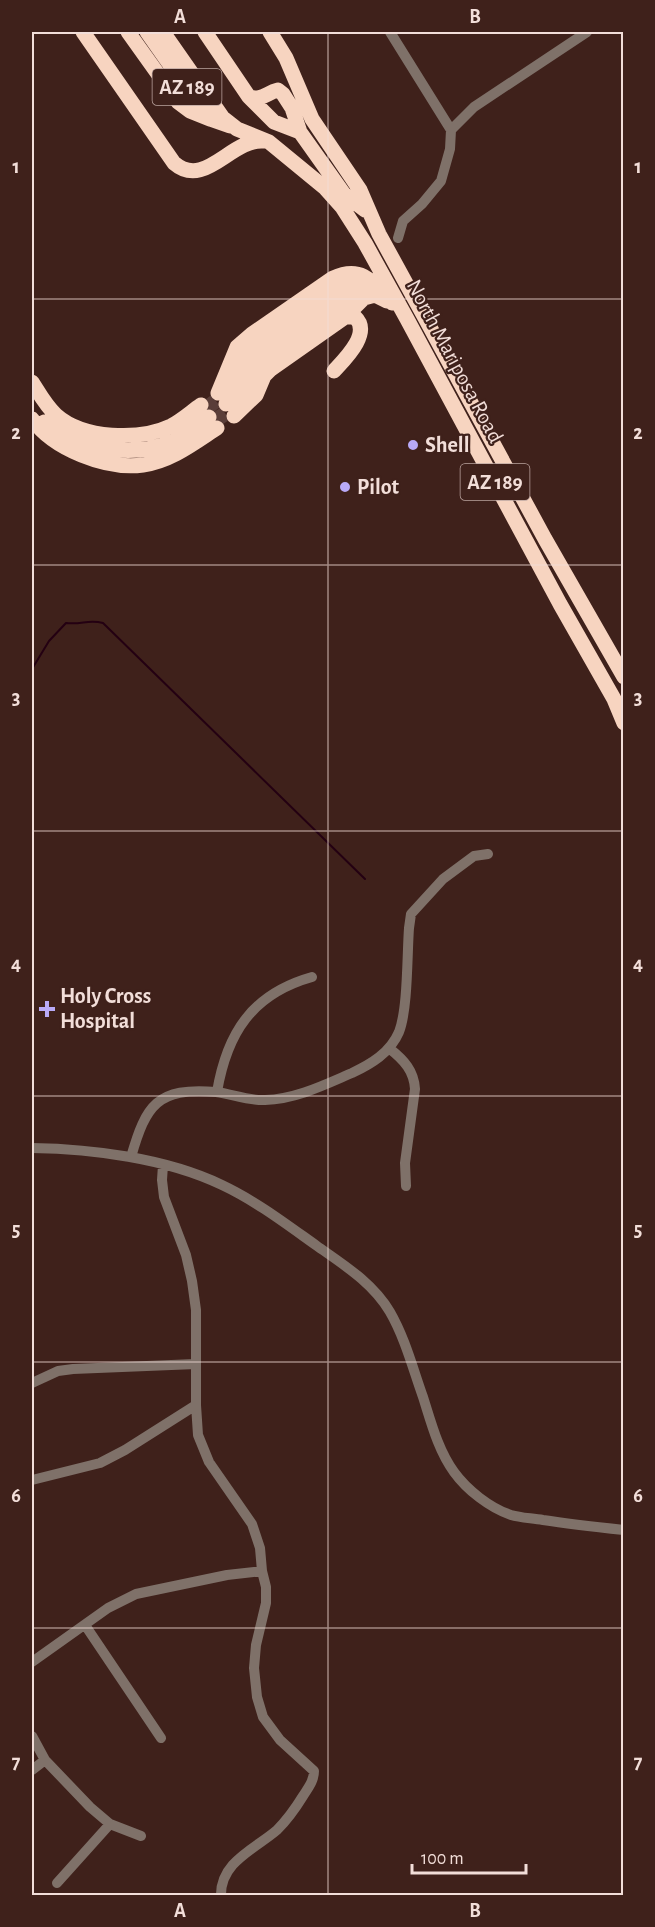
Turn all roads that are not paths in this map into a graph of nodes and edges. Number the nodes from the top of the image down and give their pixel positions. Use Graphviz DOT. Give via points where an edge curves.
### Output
graph roads {
  1 [pos="83,32"];
  2 [pos="128,32"];
  3 [pos="147,32"];
  4 [pos="165,32"];
  5 [pos="205,32"];
  6 [pos="270,32"];
  7 [pos="390,32"];
  8 [pos="587,32"];
  9 [pos="95,40"];
  10 [pos="249,97"];
  11 [pos="210,118"];
  12 [pos="237,129"];
  13 [pos="451,130"];
  14 [pos="300,132"];
  15 [pos="269,142"];
  16 [pos="372,222"];
  17 [pos="398,238"];
  18 [pos="365,243"];
  19 [pos="372,291"];
  20 [pos="404,316"];
  21 [pos="345,317"];
  22 [pos="334,371"];
  23 [pos="32,382"];
  24 [pos="227,403"];
  25 [pos="34,417"];
  26 [pos="624,677"];
  27 [pos="624,723"];
  28 [pos="488,854"];
  29 [pos="312,977"];
  30 [pos="390,1049"];
  31 [pos="217,1092"];
  32 [pos="32,1148"];
  33 [pos="131,1157"];
  34 [pos="163,1165"];
  35 [pos="406,1186"];
  36 [pos="196,1364"];
  37 [pos="32,1383"];
  38 [pos="196,1405"];
  39 [pos="32,1480"];
  40 [pos="624,1530"];
  41 [pos="262,1571"];
  42 [pos="85,1625"];
  43 [pos="32,1662"];
  44 [pos="32,1736"];
  45 [pos="161,1738"];
  46 [pos="45,1760"];
  47 [pos="32,1770"];
  48 [pos="110,1824"];
  49 [pos="141,1836"];
  50 [pos="57,1883"];
  51 [pos="221,1896"];
  1 -- 9 [label="highway, AZ 189"];
  2 -- 11 [label="highway, AZ 189" via="178,102"];
  3 -- 11 [label="highway, AZ 189"];
  4 -- 12 [label="highway, AZ 189" via="223,118"];
  5 -- 10 [label="highway, AZ 189"];
  6 -- 16 [label="highway, AZ 189" via="324,137 360,190"];
  7 -- 13 [label="street"];
  8 -- 13 [label="street" via="474,107"];
  9 -- 15 [label="highway, AZ 189" via="181,169 203,170 247,143"];
  10 -- 14 [label="highway, AZ 189" via="274,122"];
  10 -- 14 [label="highway, AZ 189" via="263,98 278,90 292,108"];
  11 -- 12 [label="highway, AZ 189"];
  12 -- 15 [label="highway, AZ 189"];
  13 -- 17 [label="street" via="441,181 403,221"];
  14 -- 16 [label="highway, AZ 189" via="344,194"];
  15 -- 18 [label="highway, AZ 189" via="325,188"];
  16 -- 18 [label="highway"];
  16 -- 26 [label="highway, North Mariposa Road / AZ 189"];
  18 -- 20 [label="highway, North Mariposa Road / AZ 189"];
  19 -- 20 [label="highway"];
  19 -- 21 [label="highway"];
  19 -- 24 [label="highway" via="268,362 250,393"];
  19 -- 24 [label="highway" via="358,273 343,273 252,334 237,347"];
  20 -- 27 [label="highway, North Mariposa Road / AZ 189"];
  21 -- 22 [label="highway" via="355,317 361,329 350,354"];
  21 -- 24 [label="highway" via="271,369 256,395"];
  23 -- 25 [label="highway" via="57,416 98,434 154,432 209,416 179,453 143,465 111,464 83,455 59,444 36,425"];
  28 -- 30 [label="street" via="474,856 443,879 411,914 403,1021"];
  29 -- 31 [label="street" via="292,983 258,1006 239,1027 227,1048"];
  30 -- 31 [label="street" via="367,1065 287,1098 262,1100"];
  30 -- 35 [label="street" via="415,1078"];
  31 -- 33 [label="street" via="179,1092 157,1101 143,1121"];
  32 -- 33 [label="street"];
  33 -- 34 [label="street"];
  34 -- 36 [label="street" via="164,1197 192,1281 198,1338"];
  34 -- 40 [label="street" via="221,1184 258,1204 376,1291 405,1346 441,1448 454,1472 471,1490 512,1515"];
  36 -- 37 [label="street" via="73,1369"];
  36 -- 38 [label="street"];
  38 -- 39 [label="street" via="100,1462"];
  38 -- 41 [label="street" via="202,1448 252,1524"];
  41 -- 42 [label="street" via="136,1593"];
  41 -- 51 [label="street" via="266,1603 256,1645 257,1696 263,1717 314,1776 289,1817 233,1863"];
  42 -- 43 [label="street"];
  42 -- 45 [label="street"];
  44 -- 46 [label="street"];
  46 -- 47 [label="street"];
  46 -- 48 [label="street"];
  48 -- 49 [label="street"];
  48 -- 50 [label="street"];
}
